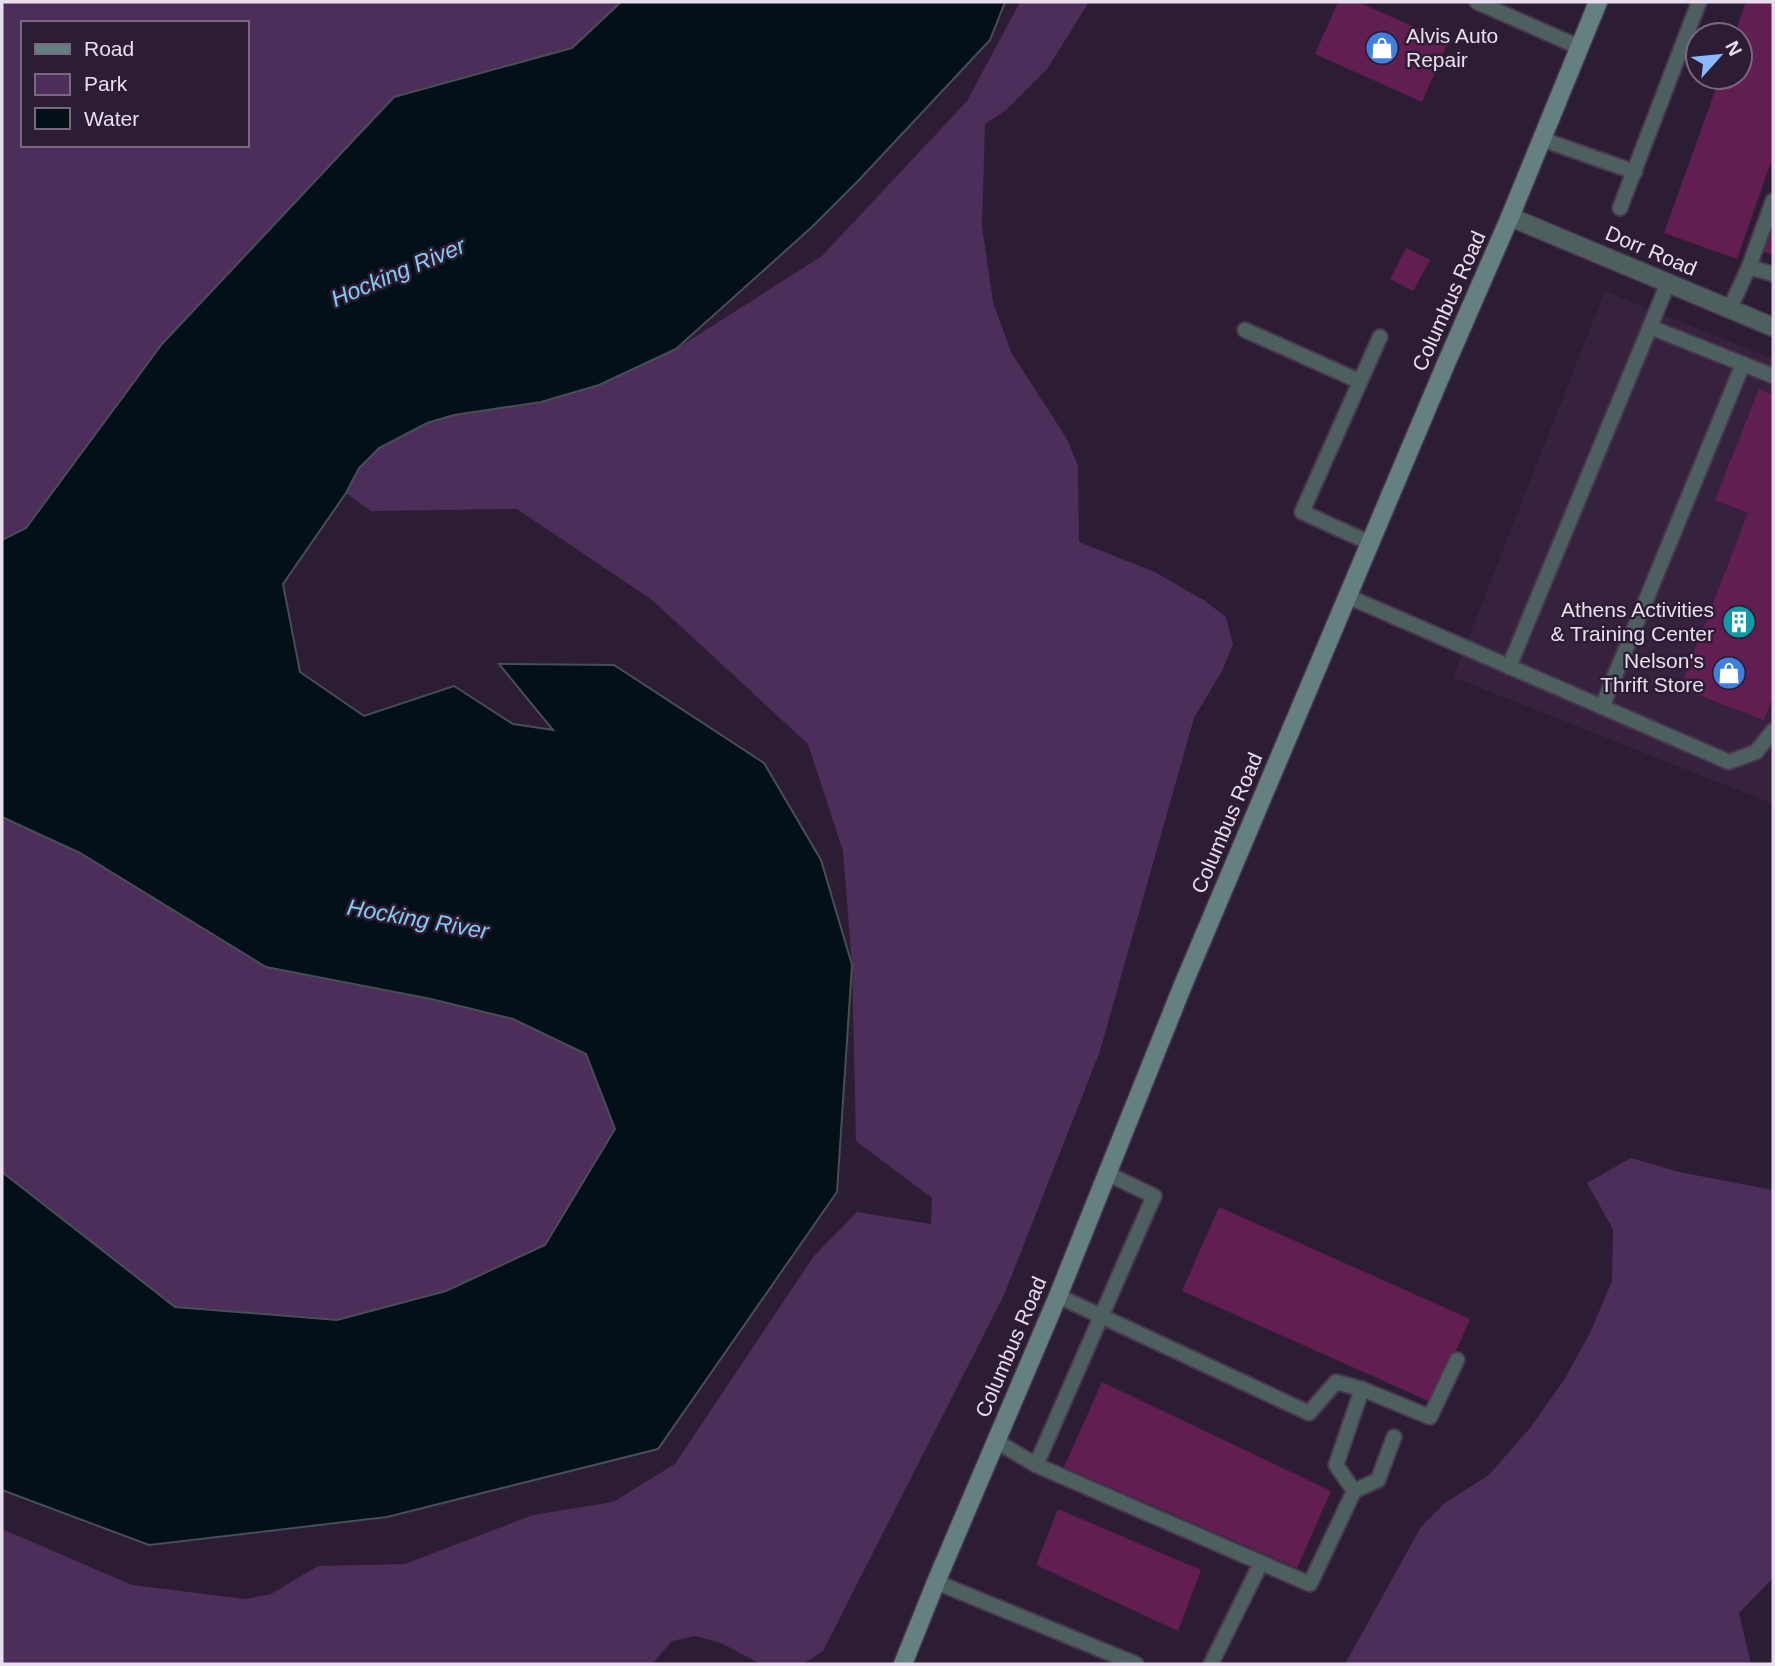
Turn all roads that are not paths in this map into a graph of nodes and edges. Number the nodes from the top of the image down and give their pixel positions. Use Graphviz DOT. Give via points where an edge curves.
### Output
graph roads {
  1 [pos="1477,2"];
  2 [pos="1598,2"];
  3 [pos="1699,2"];
  4 [pos="1578,47"];
  5 [pos="1541,139"];
  6 [pos="1635,172"];
  7 [pos="1773,201"];
  8 [pos="1620,208"];
  9 [pos="1510,217"];
  10 [pos="1749,267"];
  11 [pos="1773,274"];
  12 [pos="1668,283"];
  13 [pos="1730,308"];
  14 [pos="1650,327"];
  15 [pos="1773,327"];
  16 [pos="1245,330"];
  17 [pos="1380,337"];
  18 [pos="1743,364"];
  19 [pos="1773,376"];
  20 [pos="1359,381"];
  21 [pos="1370,543"];
  22 [pos="1349,597"];
  23 [pos="1509,667"];
  24 [pos="1602,706"];
  25 [pos="1773,731"];
  26 [pos="1108,1174"];
  27 [pos="1058,1297"];
  28 [pos="1101,1316"];
  29 [pos="1457,1360"];
  30 [pos="1362,1389"];
  31 [pos="1394,1437"];
  32 [pos="996,1441"];
  33 [pos="1035,1465"];
  34 [pos="1354,1491"];
  35 [pos="1261,1563"];
  36 [pos="936,1582"];
  37 [pos="904,1664"];
  38 [pos="1136,1664"];
  39 [pos="1212,1664"];
  1 -- 4 [label="lane"];
  2 -- 4 [label="main road, Columbus Road"];
  3 -- 6 [label="lane"];
  4 -- 5 [label="main road, Columbus Road"];
  5 -- 6 [label="lane"];
  5 -- 9 [label="main road, Columbus Road"];
  6 -- 8 [label="lane"];
  7 -- 10 [label="lane"];
  9 -- 12 [label="street, Dorr Road"];
  9 -- 21 [label="main road, Columbus Road"];
  10 -- 11 [label="lane"];
  10 -- 13 [label="lane"];
  12 -- 13 [label="street, Dorr Road"];
  12 -- 14 [label="lane"];
  13 -- 15 [label="street, Dorr Road"];
  14 -- 18 [label="lane"];
  14 -- 23 [label="lane"];
  16 -- 20 [label="lane"];
  17 -- 20 [label="lane"];
  18 -- 19 [label="lane"];
  18 -- 24 [label="lane"];
  20 -- 21 [label="lane" via="1302,512"];
  21 -- 22 [label="main road, Columbus Road"];
  22 -- 23 [label="lane"];
  22 -- 26 [label="main road, Columbus Road" via="1183,985"];
  23 -- 24 [label="lane"];
  24 -- 25 [label="lane" via="1728,762 1756,752"];
  26 -- 27 [label="main road, Columbus Road"];
  26 -- 28 [label="lane" via="1154,1196"];
  27 -- 28 [label="lane"];
  27 -- 32 [label="main road, Columbus Road"];
  28 -- 30 [label="lane" via="1309,1413 1336,1382"];
  28 -- 33 [label="lane"];
  29 -- 30 [label="lane" via="1430,1417"];
  30 -- 34 [label="lane" via="1336,1465"];
  31 -- 34 [label="lane" via="1378,1480"];
  32 -- 33 [label="lane"];
  32 -- 36 [label="main road, Columbus Road"];
  33 -- 35 [label="lane"];
  34 -- 35 [label="lane" via="1310,1584"];
  35 -- 39 [label="lane"];
  36 -- 37 [label="main road, Columbus Road"];
  36 -- 38 [label="lane"];
}
